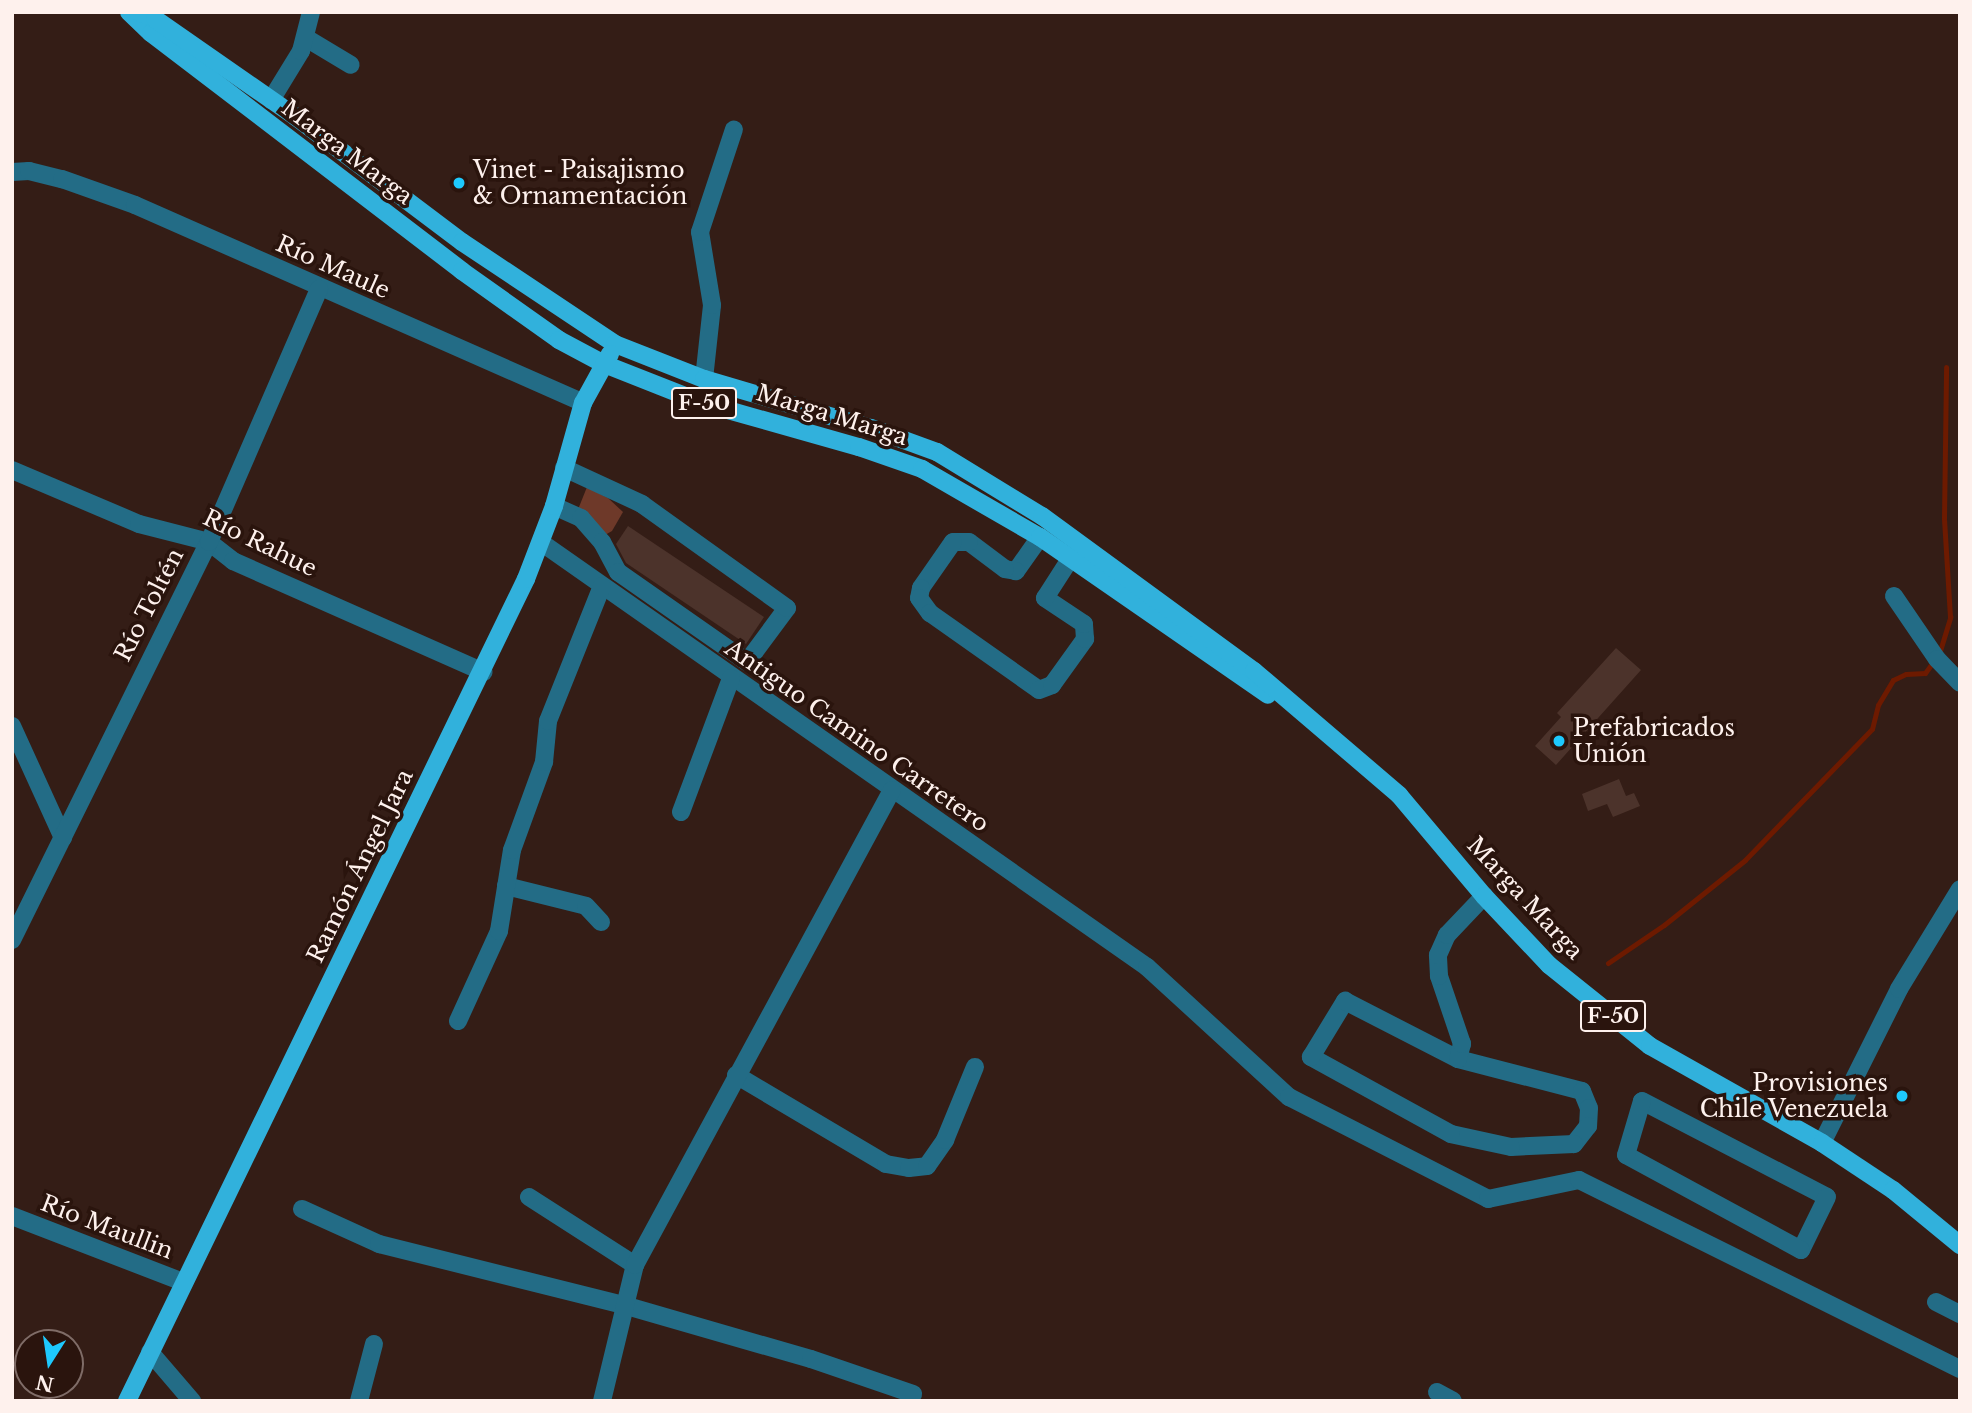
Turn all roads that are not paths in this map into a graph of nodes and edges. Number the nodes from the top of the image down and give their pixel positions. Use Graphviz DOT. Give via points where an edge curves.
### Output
graph roads {
  1 [pos="130,12"];
  2 [pos="138,12"];
  3 [pos="311,12"];
  4 [pos="306,38"];
  5 [pos="351,65"];
  6 [pos="271,100"];
  7 [pos="734,129"];
  8 [pos="12,172"];
  9 [pos="319,289"];
  10 [pos="615,344"];
  11 [pos="604,364"];
  12 [pos="704,379"];
  13 [pos="583,403"];
  14 [pos="564,468"];
  15 [pos="12,470"];
  16 [pos="554,506"];
  17 [pos="1040,537"];
  18 [pos="209,542"];
  19 [pos="542,543"];
  20 [pos="1070,559"];
  21 [pos="602,586"];
  22 [pos="1894,596"];
  23 [pos="483,672"];
  24 [pos="731,678"];
  25 [pos="1960,683"];
  26 [pos="12,726"];
  27 [pos="1315,726"];
  28 [pos="892,790"];
  29 [pos="681,812"];
  30 [pos="63,838"];
  31 [pos="506,886"];
  32 [pos="1960,889"];
  33 [pos="1484,896"];
  34 [pos="601,922"];
  35 [pos="12,940"];
  36 [pos="458,1021"];
  37 [pos="1458,1059"];
  38 [pos="975,1067"];
  39 [pos="736,1075"];
  40 [pos="1642,1101"];
  41 [pos="1822,1143"];
  42 [pos="529,1197"];
  43 [pos="302,1209"];
  44 [pos="12,1216"];
  45 [pos="1960,1245"];
  46 [pos="635,1265"];
  47 [pos="183,1282"];
  48 [pos="1936,1302"];
  49 [pos="627,1306"];
  50 [pos="1960,1314"];
  51 [pos="374,1344"];
  52 [pos="150,1352"];
  53 [pos="1960,1369"];
  54 [pos="1437,1392"];
  55 [pos="913,1394"];
  56 [pos="127,1401"];
  57 [pos="192,1401"];
  58 [pos="359,1401"];
  59 [pos="602,1401"];
  60 [pos="1453,1401"];
  1 -- 11 [label="main road, Marga Marga / F-50" via="151,33 461,271 559,340"];
  2 -- 6 [label="main road, Marga Marga / F-50" via="155,19"];
  3 -- 4 [label="street"];
  4 -- 5 [label="street"];
  4 -- 6 [label="street"];
  6 -- 10 [label="main road, Marga Marga / F-50" via="462,242"];
  7 -- 12 [label="street" via="700,232 712,305"];
  8 -- 9 [label="street, Río Maule" via="62,179 135,205"];
  9 -- 13 [label="street, Río Maule"];
  9 -- 18 [label="street, Río Toltén"];
  10 -- 11 [label="main road, Ramón Ángel Jara"];
  10 -- 12 [label="main road, Marga Marga / F-50"];
  11 -- 13 [label="main road, Ramón Ángel Jara"];
  11 -- 17 [label="main road, Marga Marga / F-50" via="703,403 922,469"];
  12 -- 27 [label="main road, Marga Marga / F-50" via="937,452 1103,559 1254,671"];
  13 -- 14 [label="main road, Ramón Ángel Jara"];
  14 -- 16 [label="main road, Ramón Ángel Jara"];
  14 -- 16 [label="street" via="642,504 787,608 747,662 618,572 602,542 581,518"];
  15 -- 18 [label="street, Río Rahue" via="139,524"];
  16 -- 19 [label="main road, Ramón Ángel Jara"];
  17 -- 20 [label="main road, Marga Marga / F-50"];
  17 -- 20 [label="street" via="1016,572 969,542 953,541 920,588 919,598 930,613 1039,690 1052,685 1085,639 1084,624 1045,598"];
  18 -- 23 [label="street, Río Rahue" via="233,561"];
  18 -- 30 [label="street, Río Toltén"];
  19 -- 21 [label="street, Antiguo Camino Carretero"];
  19 -- 23 [label="main road, Ramón Ángel Jara"];
  20 -- 27 [label="main road, Marga Marga / F-50"];
  21 -- 24 [label="street, Antiguo Camino Carretero"];
  21 -- 31 [label="street" via="548,721 544,762 512,850"];
  22 -- 25 [label="street" via="1937,659"];
  23 -- 47 [label="main road, Ramón Ángel Jara"];
  24 -- 28 [label="street, Antiguo Camino Carretero"];
  24 -- 29 [label="street"];
  26 -- 30 [label="street"];
  27 -- 33 [label="main road, Marga Marga / F-50" via="1399,795"];
  28 -- 39 [label="street"];
  28 -- 53 [label="street, Antiguo Camino Carretero" via="1147,967 1289,1097 1488,1199 1579,1180"];
  30 -- 35 [label="street, Río Toltén"];
  31 -- 34 [label="street" via="586,906"];
  31 -- 36 [label="street" via="499,931"];
  32 -- 41 [label="street" via="1899,989"];
  33 -- 37 [label="street" via="1447,935 1438,955 1440,976 1462,1044"];
  33 -- 41 [label="main road, Marga Marga / F-50" via="1549,965 1650,1046"];
  37 -- 37 [label="street" via="1345,1001 1311,1057 1451,1134 1511,1147 1574,1144 1588,1126 1582,1091"];
  38 -- 39 [label="street" via="945,1140 927,1166 909,1168 886,1164"];
  39 -- 46 [label="street"];
  40 -- 40 [label="street" via="1626,1155 1801,1250 1827,1197"];
  41 -- 45 [label="main road, Marga Marga / F-50" via="1892,1190"];
  42 -- 46 [label="street"];
  43 -- 49 [label="street" via="379,1244"];
  44 -- 47 [label="street, Río Maullin"];
  46 -- 49 [label="street"];
  47 -- 52 [label="main road, Ramón Ángel Jara"];
  48 -- 50 [label="street"];
  49 -- 55 [label="street"];
  49 -- 59 [label="street"];
  51 -- 58 [label="street"];
  52 -- 56 [label="main road, Ramón Ángel Jara"];
  52 -- 57 [label="street"];
  54 -- 60 [label="street"];
}
